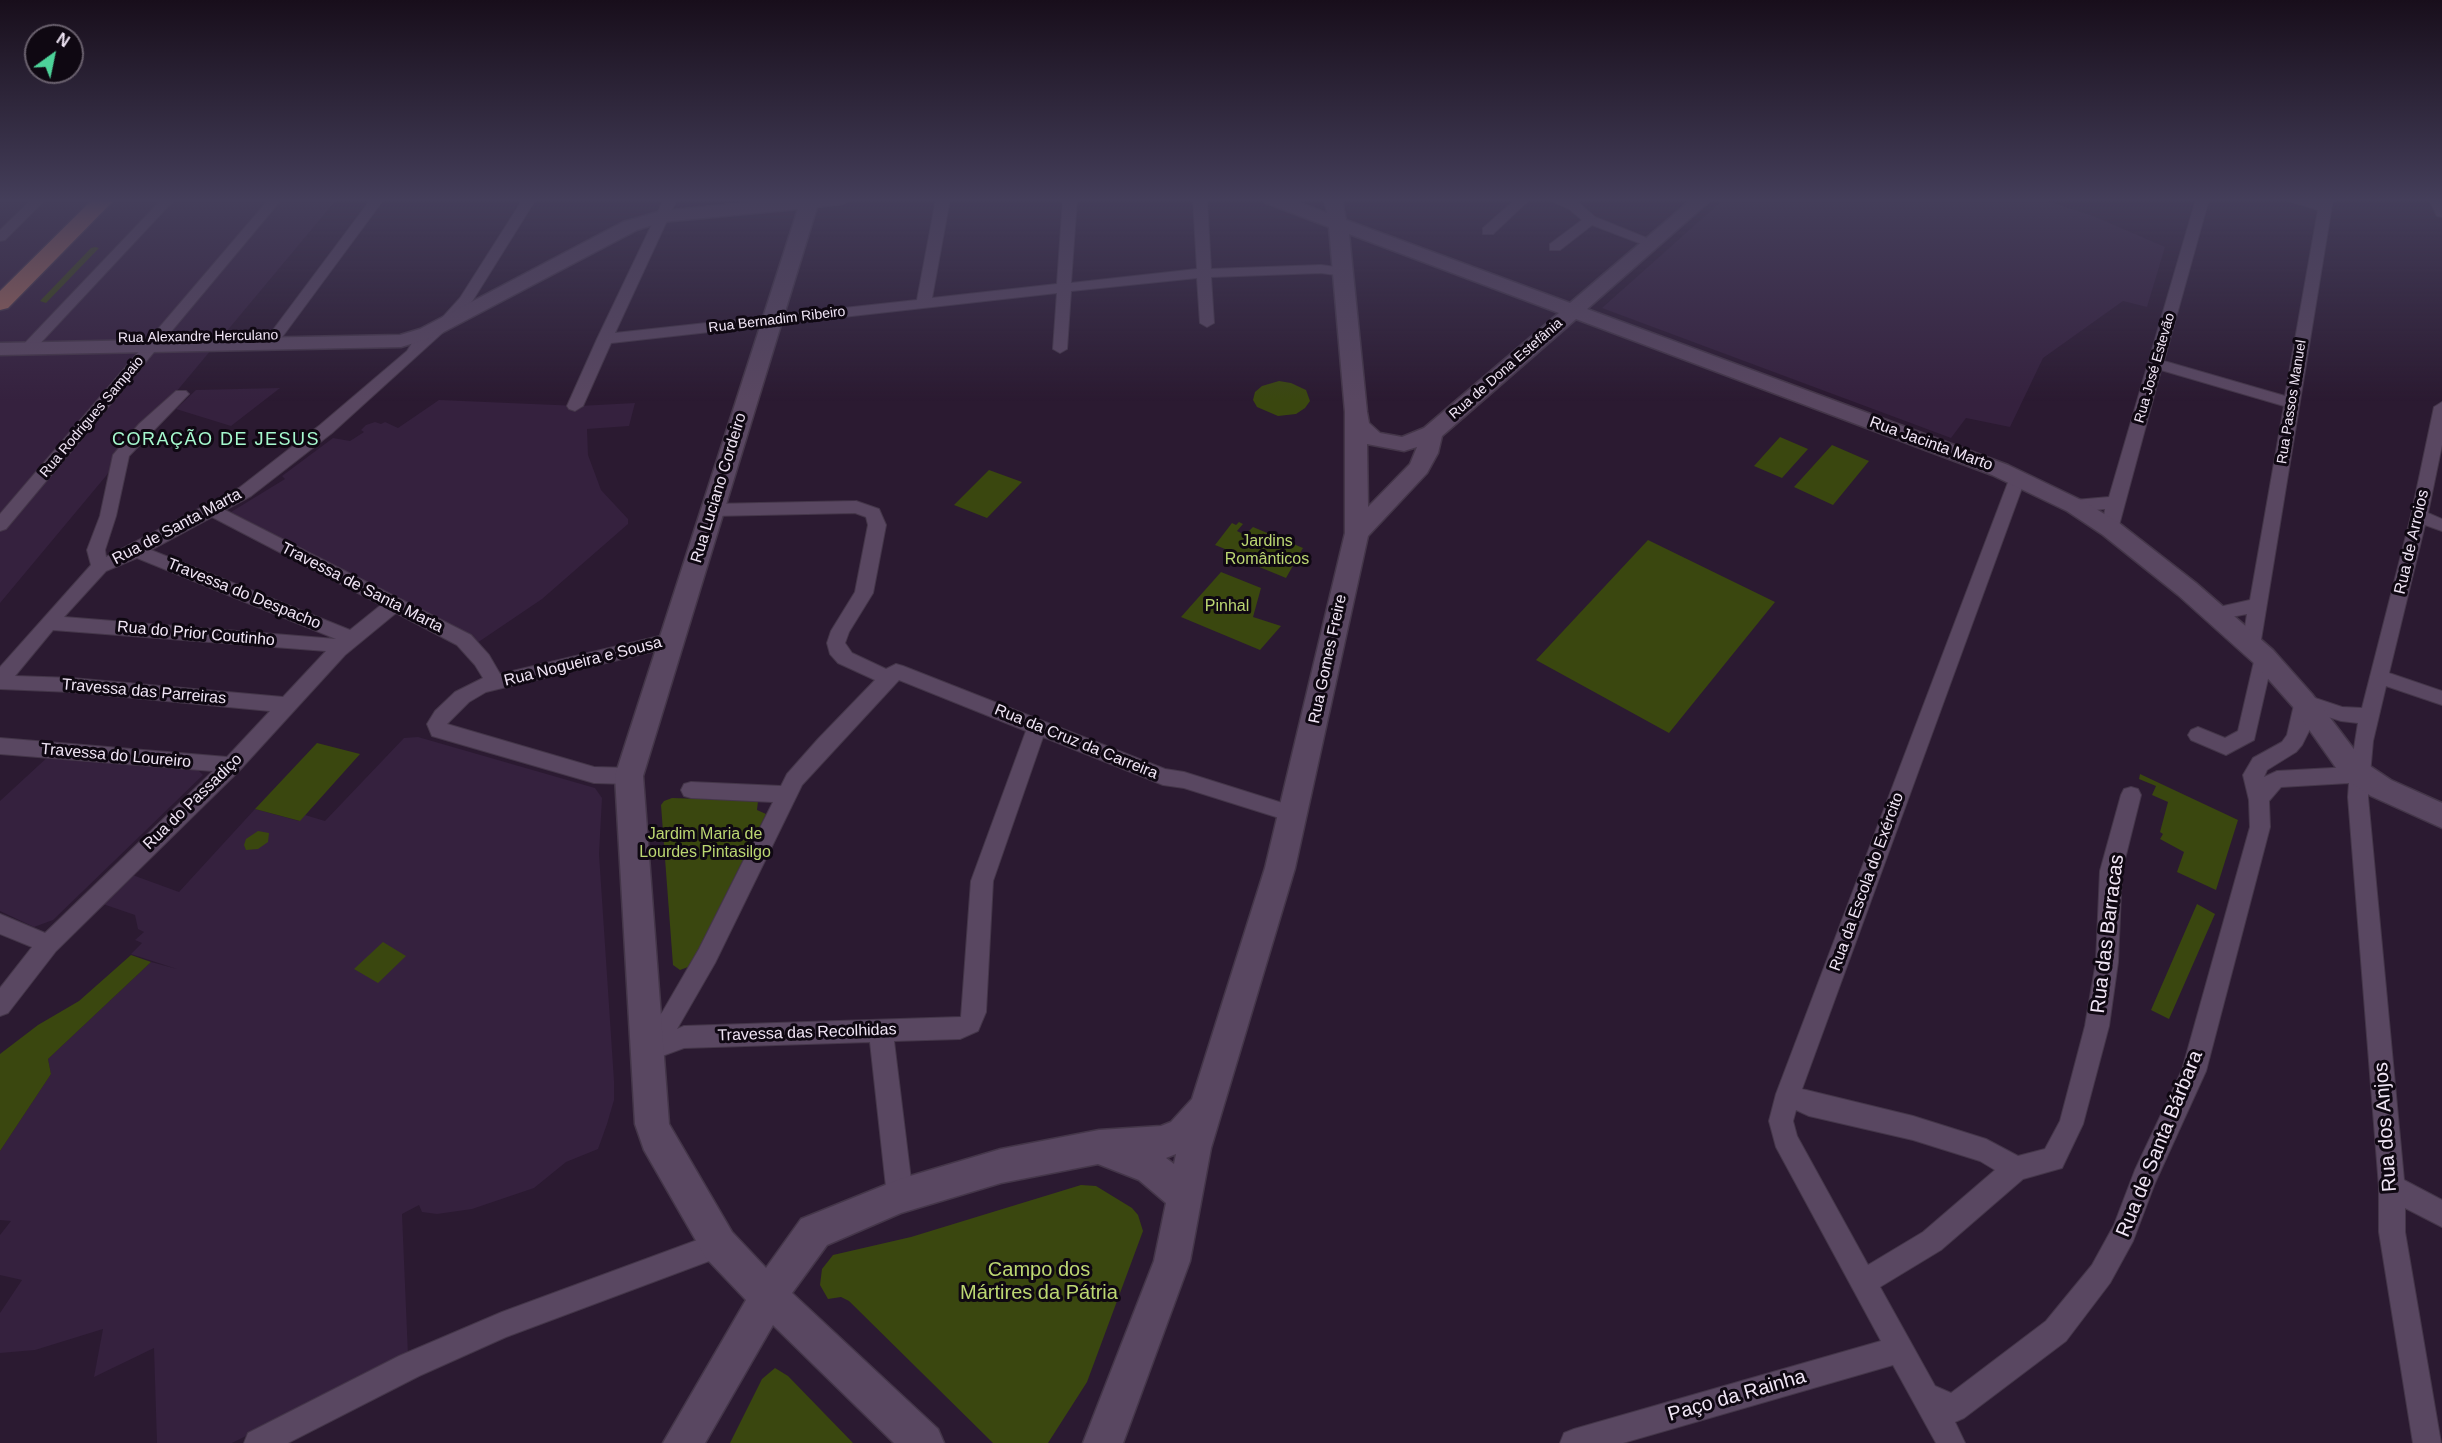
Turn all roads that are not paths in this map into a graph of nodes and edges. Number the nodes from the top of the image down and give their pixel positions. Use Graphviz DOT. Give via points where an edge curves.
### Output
graph roads {
  1 [pos="37,266"];
  2 [pos="106,266"];
  3 [pos="219,266"];
  4 [pos="328,266"];
  5 [pos="487,266"];
  6 [pos="552,266"];
  7 [pos="638,266"];
  8 [pos="789,266"];
  9 [pos="931,266"];
  10 [pos="1065,266"];
  11 [pos="1204,266"];
  12 [pos="1343,266"];
  13 [pos="1452,266"];
  14 [pos="1625,266"];
  15 [pos="2184,266"];
  16 [pos="2315,266"];
  17 [pos="1344,272"];
  18 [pos="1204,273"];
  19 [pos="1064,287"];
  20 [pos="0,303"];
  21 [pos="924,303"];
  22 [pos="1573,311"];
  23 [pos="772,320"];
  24 [pos="1207,323"];
  25 [pos="441,325"];
  26 [pos="0,339"];
  27 [pos="604,339"];
  28 [pos="273,340"];
  29 [pos="155,342"];
  30 [pos="32,344"];
  31 [pos="0,349"];
  32 [pos="1060,350"];
  33 [pos="2157,364"];
  34 [pos="181,394"];
  35 [pos="2292,403"];
  36 [pos="575,406"];
  37 [pos="2442,407"];
  38 [pos="1356,412"];
  39 [pos="1432,432"];
  40 [pos="2018,477"];
  41 [pos="2116,502"];
  42 [pos="2075,506"];
  43 [pos="712,510"];
  44 [pos="213,511"];
  45 [pos="2419,516"];
  46 [pos="0,525"];
  47 [pos="2442,525"];
  48 [pos="2111,529"];
  49 [pos="1357,533"];
  50 [pos="136,551"];
  51 [pos="100,567"];
  52 [pos="393,605"];
  53 [pos="2258,605"];
  54 [pos="2216,614"];
  55 [pos="50,623"];
  56 [pos="672,640"];
  57 [pos="347,642"];
  58 [pos="2258,652"];
  59 [pos="893,675"];
  60 [pos="2381,677"];
  61 [pos="0,681"];
  62 [pos="495,683"];
  63 [pos="2442,698"];
  64 [pos="2303,700"];
  65 [pos="288,705"];
  66 [pos="2371,716"];
  67 [pos="1037,727"];
  68 [pos="2198,735"];
  69 [pos="0,746"];
  70 [pos="232,765"];
  71 [pos="2360,774"];
  72 [pos="629,777"];
  73 [pos="691,790"];
  74 [pos="787,794"];
  75 [pos="2131,795"];
  76 [pos="2259,800"];
  77 [pos="1292,814"];
  78 [pos="2442,816"];
  79 [pos="0,924"];
  80 [pos="48,944"];
  81 [pos="0,1006"];
  82 [pos="881,1031"];
  83 [pos="646,1051"];
  84 [pos="1788,1094"];
  85 [pos="1207,1107"];
  86 [pos="1099,1147"];
  87 [pos="2016,1169"];
  88 [pos="2392,1187"];
  89 [pos="900,1196"];
  90 [pos="1184,1196"];
  91 [pos="2442,1214"];
  92 [pos="719,1245"];
  93 [pos="1861,1280"];
  94 [pos="768,1297"];
  95 [pos="1900,1349"];
  96 [pos="1925,1396"];
  97 [pos="1109,1427"];
  98 [pos="258,1443"];
  99 [pos="683,1443"];
  100 [pos="924,1443"];
  101 [pos="1088,1443"];
  102 [pos="1574,1443"];
  103 [pos="1951,1443"];
  104 [pos="2427,1443"];
  1 -- 20 [label="main road"];
  2 -- 30 [label="street"];
  3 -- 29 [label="street, Rua Rodrigues Sampaio"];
  4 -- 28 [label="street"];
  5 -- 25 [label="street, Rua de Santa Marta" via="466,300"];
  6 -- 25 [label="street, Rua Alexandre Herculano"];
  7 -- 27 [label="street"];
  8 -- 23 [label="street, Rua Luciano Cordeiro"];
  9 -- 21 [label="street"];
  10 -- 19 [label="street"];
  11 -- 18 [label="street"];
  12 -- 17 [label="street, Rua Gomes Freire"];
  13 -- 22 [label="street, Rua Jacinta Marto"];
  14 -- 22 [label="street, Rua de Dona Estefânia"];
  15 -- 33 [label="street, Rua José Estevão"];
  16 -- 35 [label="street, Rua Passos Manuel"];
  17 -- 18 [label="street, Rua Bernadim Ribeiro" via="1321,269"];
  17 -- 38 [label="street, Rua Gomes Freire"];
  18 -- 19 [label="street, Rua Bernadim Ribeiro"];
  18 -- 24 [label="street"];
  19 -- 21 [label="street, Rua Bernadim Ribeiro"];
  19 -- 32 [label="street"];
  21 -- 23 [label="street, Rua Bernadim Ribeiro"];
  22 -- 39 [label="street, Rua de Dona Estefânia"];
  22 -- 40 [label="street, Rua Jacinta Marto"];
  23 -- 27 [label="street, Rua Bernadim Ribeiro"];
  23 -- 43 [label="street, Rua Luciano Cordeiro"];
  25 -- 28 [label="street, Rua Alexandre Herculano" via="417,337"];
  25 -- 44 [label="street, Rua de Santa Marta" via="326,429 245,492"];
  26 -- 30 [label="street, Rua Alexandre Herculano"];
  27 -- 36 [label="street"];
  28 -- 29 [label="street, Rua Alexandre Herculano"];
  29 -- 30 [label="street, Rua Alexandre Herculano"];
  29 -- 46 [label="street, Rua Rodrigues Sampaio"];
  30 -- 31 [label="street, Rua Alexandre Herculano"];
  33 -- 35 [label="street"];
  33 -- 41 [label="street, Rua José Estevão"];
  34 -- 51 [label="street" via="121,455 96,550"];
  35 -- 53 [label="street, Rua Passos Manuel"];
  37 -- 45 [label="street, Rua de Arroios"];
  38 -- 39 [label="street" via="1358,425 1372,438 1384,442 1404,444"];
  38 -- 49 [label="street, Rua Gomes Freire"];
  39 -- 49 [label="street" via="1419,468"];
  40 -- 42 [label="street, Rua Jacinta Marto"];
  40 -- 84 [label="street, Rua da Escola do Exército"];
  41 -- 42 [label="street"];
  41 -- 48 [label="street, Rua José Estevão"];
  42 -- 48 [label="street, Rua Jacinta Marto"];
  43 -- 56 [label="street, Rua Luciano Cordeiro"];
  43 -- 59 [label="street, Rua da Cruz da Carreira" via="856,507 873,513 878,520 864,593 836,643 845,658"];
  44 -- 50 [label="street, Rua de Santa Marta"];
  44 -- 52 [label="street, Travessa de Santa Marta"];
  45 -- 47 [label="street"];
  45 -- 60 [label="street, Rua de Arroios"];
  48 -- 54 [label="street, Rua Jacinta Marto"];
  49 -- 77 [label="street, Rua Gomes Freire"];
  50 -- 51 [label="street, Rua de Santa Marta"];
  50 -- 57 [label="street, Travessa do Despacho"];
  51 -- 55 [label="street, Rua de Santa Marta"];
  52 -- 57 [label="street, Rua do Passadiço"];
  52 -- 62 [label="street, Travessa de Santa Marta" via="469,643"];
  53 -- 54 [label="street"];
  53 -- 58 [label="street, Rua Passos Manuel"];
  54 -- 58 [label="street, Rua Jacinta Marto"];
  55 -- 57 [label="street, Rua do Prior Coutinho"];
  55 -- 61 [label="street, Rua de Santa Marta"];
  56 -- 62 [label="street, Rua Nogueira e Sousa"];
  56 -- 72 [label="street, Rua Luciano Cordeiro"];
  57 -- 65 [label="street, Rua do Passadiço"];
  58 -- 64 [label="street, Rua Jacinta Marto"];
  58 -- 68 [label="street, Rua Passos Manuel" via="2247,735 2226,747"];
  59 -- 67 [label="street, Rua da Cruz da Carreira"];
  59 -- 74 [label="street" via="813,757"];
  60 -- 63 [label="street"];
  60 -- 66 [label="street, Rua de Arroios"];
  61 -- 65 [label="street, Travessa das Parreiras"];
  62 -- 72 [label="street, Rua Nogueira e Sousa" via="475,689 457,702 440,718 438,731 594,775"];
  64 -- 66 [label="street" via="2341,714"];
  64 -- 71 [label="street, Rua Jacinta Marto"];
  64 -- 76 [label="street, Rua de Santa Bárbara" via="2301,727 2295,740 2260,764 2253,775"];
  65 -- 70 [label="street, Rua do Passadiço"];
  66 -- 71 [label="street, Rua dos Anjos" via="2363,741"];
  67 -- 77 [label="street, Rua da Cruz da Carreira" via="1163,777"];
  67 -- 82 [label="street, Travessa das Recolhidas" via="982,881 970,1024 960,1028"];
  69 -- 70 [label="street, Travessa do Loureiro"];
  70 -- 80 [label="street, Rua do Passadiço"];
  71 -- 76 [label="street" via="2277,780"];
  71 -- 78 [label="street, Rua Jacinta Marto" via="2380,788"];
  71 -- 88 [label="street, Rua dos Anjos" via="2359,809"];
  72 -- 83 [label="street"];
  73 -- 74 [label="street"];
  74 -- 83 [label="street" via="711,949"];
  75 -- 87 [label="street, Rua das Barracas" via="2111,871 2107,962 2097,1026 2072,1124 2053,1159"];
  76 -- 96 [label="street, Rua de Santa Bárbara" via="2260,826 2194,1071 2113,1256 2056,1331 1954,1408"];
  77 -- 85 [label="street, Rua Gomes Freire" via="1263,930"];
  79 -- 80 [label="street"];
  80 -- 81 [label="street, Rua do Passadiço"];
  82 -- 83 [label="street, Travessa das Recolhidas" via="684,1037"];
  82 -- 89 [label="street"];
  83 -- 92 [label="street" via="656,1138"];
  84 -- 87 [label="street" via="1809,1104 1913,1128 1986,1151"];
  84 -- 93 [label="street, Rua da Escola do Exército" via="1781,1121 1785,1139"];
  85 -- 86 [label="street" via="1183,1134 1162,1143"];
  85 -- 90 [label="street"];
  86 -- 89 [label="street" via="1019,1161"];
  86 -- 90 [label="street" via="1151,1167"];
  87 -- 93 [label="street, Rua das Barracas" via="1932,1241 1881,1274"];
  88 -- 91 [label="street"];
  88 -- 104 [label="street, Rua dos Anjos" via="2392,1232"];
  89 -- 94 [label="street" via="814,1232"];
  90 -- 97 [label="street" via="1165,1283"];
  92 -- 94 [label="street"];
  92 -- 98 [label="street" via="502,1325 409,1366"];
  93 -- 95 [label="street"];
  94 -- 99 [label="street"];
  94 -- 100 [label="street" via="804,1326"];
  95 -- 96 [label="street"];
  95 -- 102 [label="street, Paço da Rainha"];
  96 -- 103 [label="street"];
  97 -- 101 [label="street"];
}
